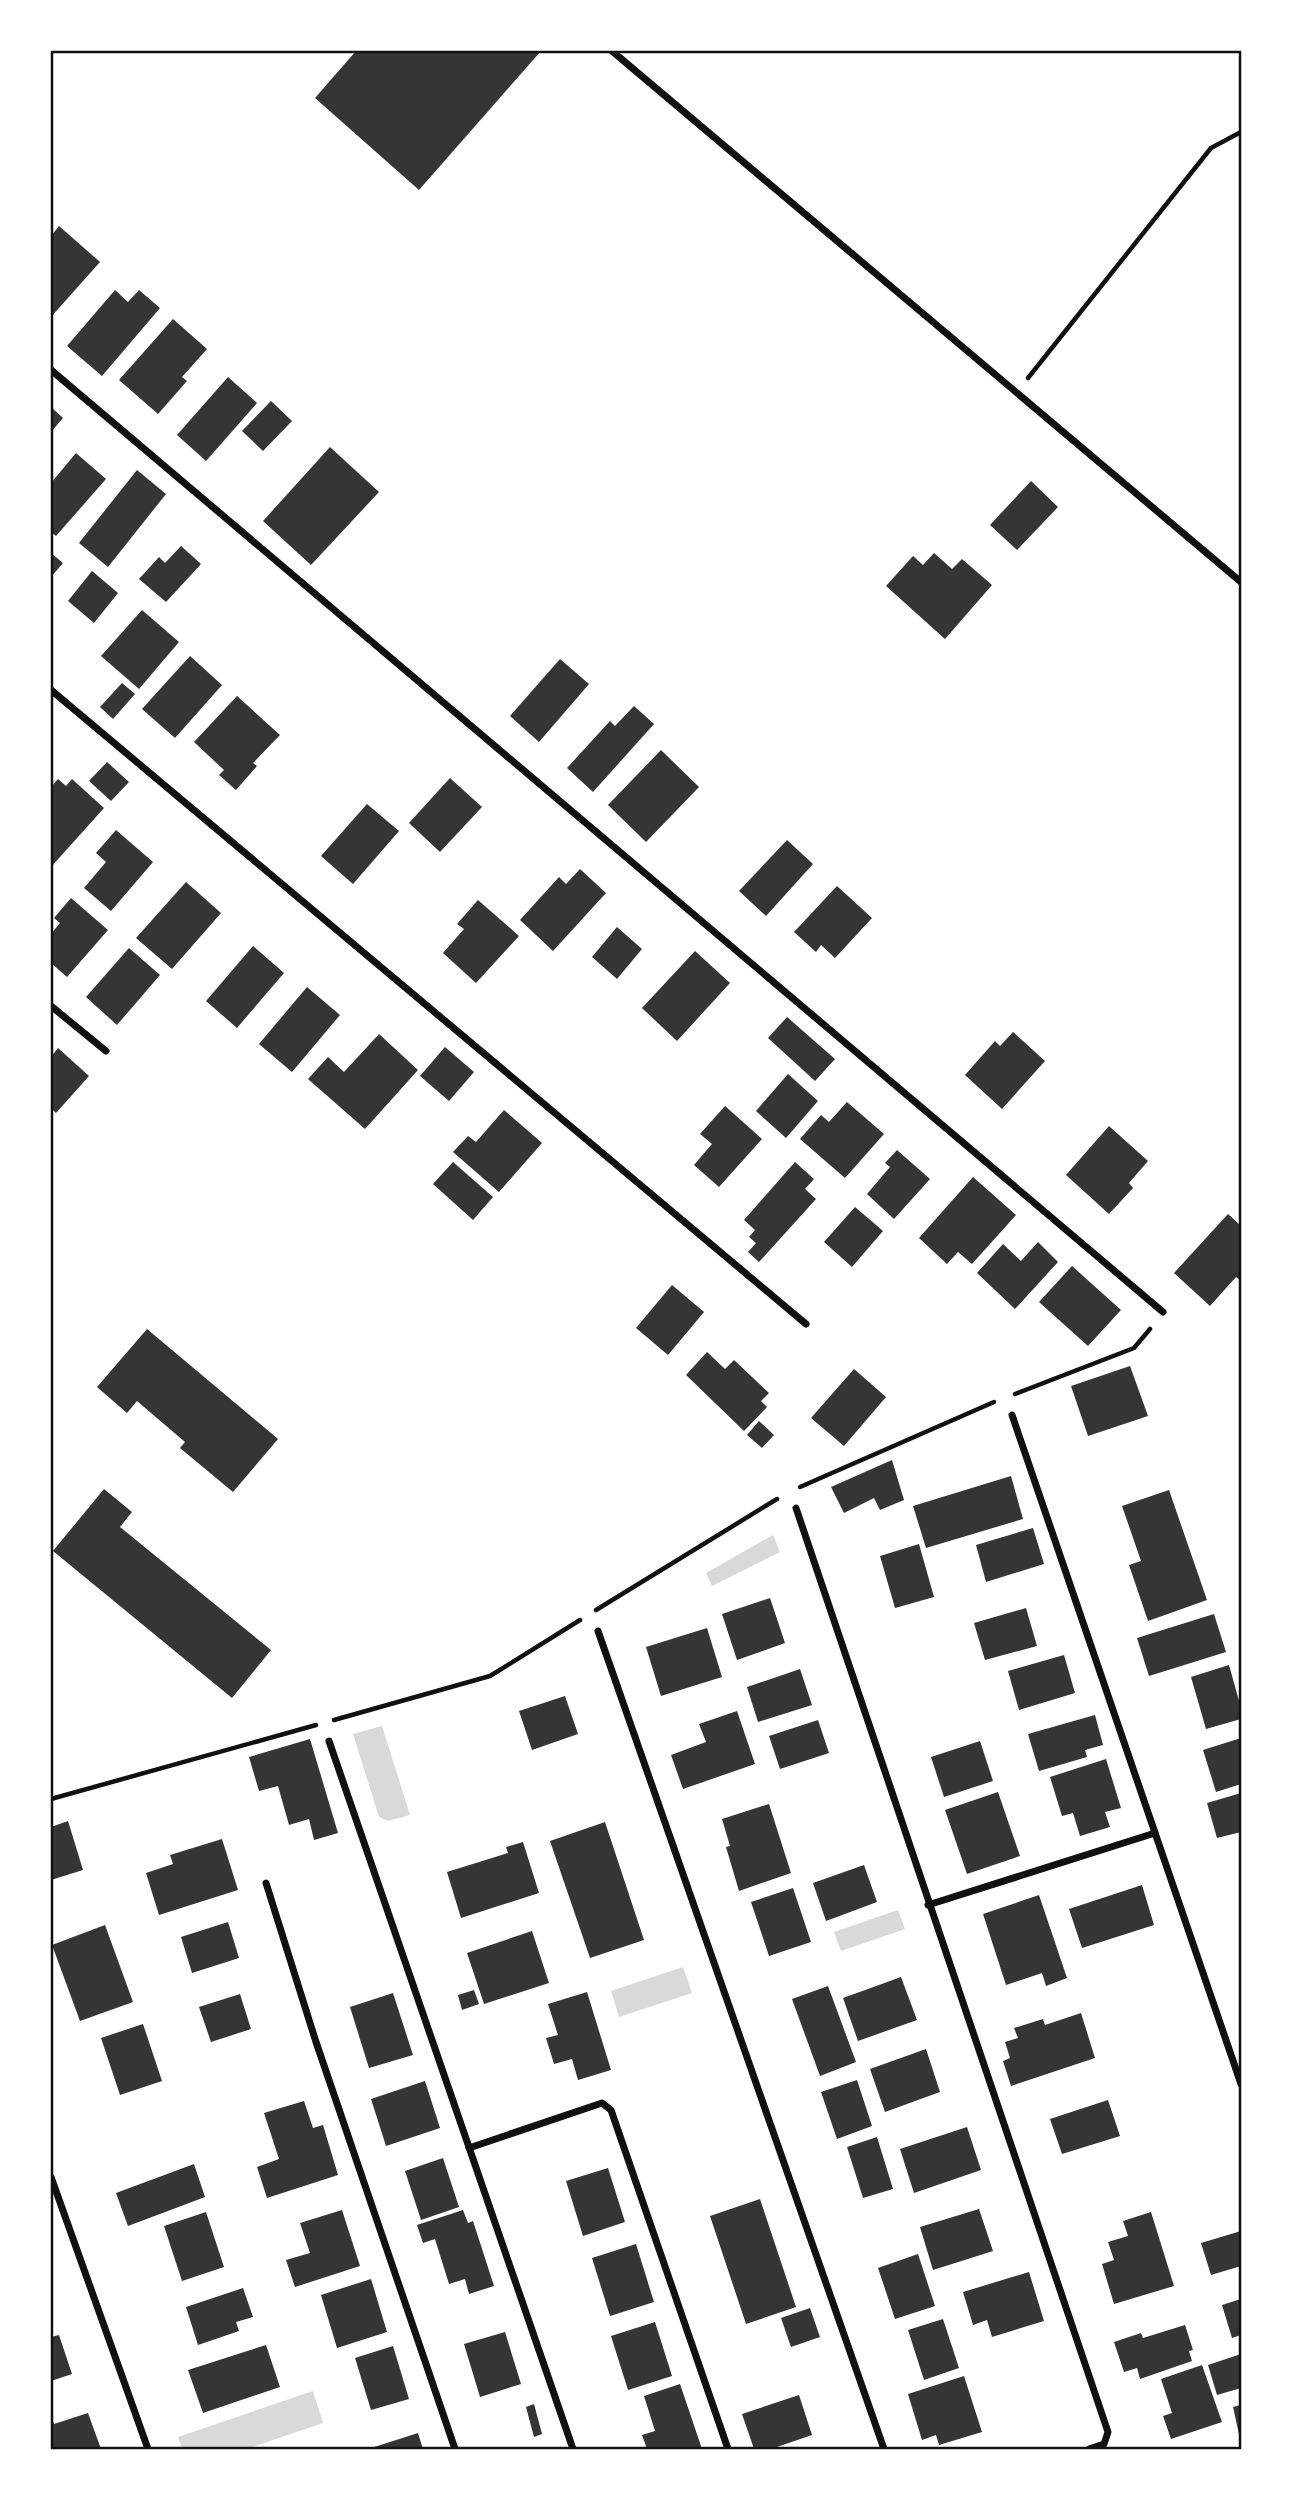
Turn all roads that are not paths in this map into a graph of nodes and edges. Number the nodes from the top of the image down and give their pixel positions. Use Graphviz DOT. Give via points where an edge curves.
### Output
graph roads {
  1 [pos="612,51"];
  2 [pos="51,370"];
  3 [pos="1241,582"];
  4 [pos="51,690"];
  5 [pos="51,1006"];
  6 [pos="106,1051"];
  7 [pos="1163,1312"];
  8 [pos="806,1324"];
  9 [pos="1012,1415"];
  10 [pos="796,1508"];
  11 [pos="598,1631"];
  12 [pos="328,1741"];
  13 [pos="1155,1833"];
  14 [pos="266,1883"];
  15 [pos="928,1905"];
  16 [pos="1241,2084"];
  17 [pos="469,2148"];
  18 [pos="51,2177"];
  19 [pos="148,2449"];
  20 [pos="455,2449"];
  21 [pos="573,2449"];
  22 [pos="728,2449"];
  23 [pos="884,2449"];
  24 [pos="1089,2449"];
  1 -- 3 [label="street"];
  2 -- 7 [label="street"];
  4 -- 8 [label="street"];
  5 -- 6 [label="street"];
  9 -- 13 [label="street"];
  10 -- 15 [label="street"];
  11 -- 23 [label="street"];
  12 -- 17 [label="street"];
  13 -- 15 [label="street"];
  13 -- 16 [label="street"];
  14 -- 20 [label="street"];
  15 -- 24 [label="street" via="1108,2432 1104,2444"];
  17 -- 21 [label="street"];
  17 -- 22 [label="street" via="602,2103 611,2110"];
  18 -- 19 [label="street"];
}
